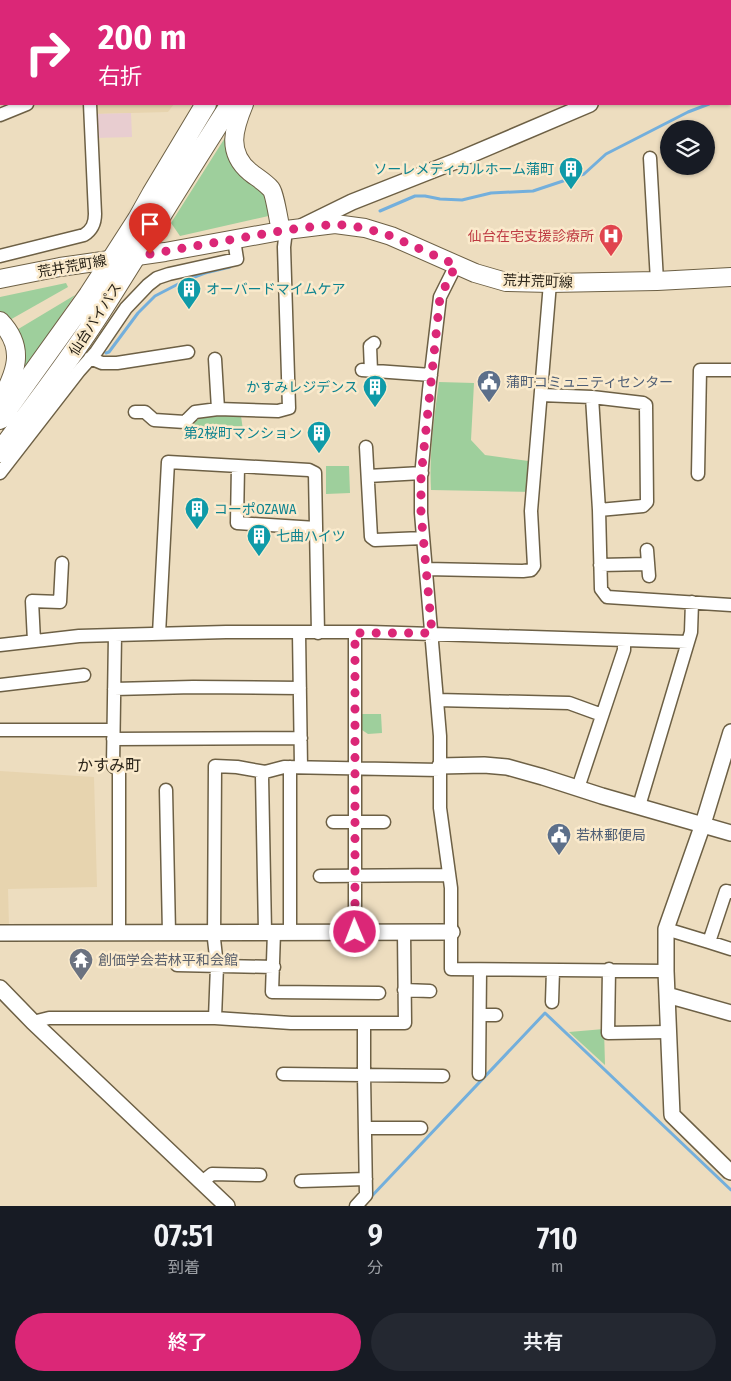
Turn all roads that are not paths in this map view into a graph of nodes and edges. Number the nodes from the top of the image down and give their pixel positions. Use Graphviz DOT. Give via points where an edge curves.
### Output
graph roads {
  1 [pos="25,105"];
  2 [pos="90,105"];
  3 [pos="194,105"];
  4 [pos="205,105"];
  5 [pos="230,105"];
  6 [pos="244,105"];
  7 [pos="253,105"];
  8 [pos="588,105"];
  9 [pos="0,115"];
  10 [pos="650,158"];
  11 [pos="272,190"];
  12 [pos="152,194"];
  13 [pos="289,230"];
  14 [pos="234,240"];
  15 [pos="0,256"];
  16 [pos="135,256"];
  17 [pos="111,260"];
  18 [pos="456,265"];
  19 [pos="731,277"];
  20 [pos="0,280"];
  21 [pos="657,281"];
  22 [pos="550,284"];
  23 [pos="0,321"];
  24 [pos="0,330"];
  25 [pos="374,343"];
  26 [pos="188,352"];
  27 [pos="90,358"];
  28 [pos="215,360"];
  29 [pos="73,367"];
  30 [pos="731,370"];
  31 [pos="431,375"];
  32 [pos="0,386"];
  33 [pos="541,395"];
  34 [pos="592,397"];
  35 [pos="0,402"];
  36 [pos="218,409"];
  37 [pos="135,412"];
  38 [pos="0,419"];
  39 [pos="366,447"];
  40 [pos="0,452"];
  41 [pos="238,466"];
  42 [pos="0,473"];
  43 [pos="422,473"];
  44 [pos="698,474"];
  45 [pos="368,476"];
  46 [pos="599,510"];
  47 [pos="316,528"];
  48 [pos="423,538"];
  49 [pos="647,550"];
  50 [pos="62,563"];
  51 [pos="600,565"];
  52 [pos="426,568"];
  53 [pos="692,602"];
  54 [pos="731,605"];
  55 [pos="300,633"];
  56 [pos="318,633"];
  57 [pos="355,633"];
  58 [pos="432,633"];
  59 [pos="159,634"];
  60 [pos="115,635"];
  61 [pos="624,640"];
  62 [pos="34,641"];
  63 [pos="688,642"];
  64 [pos="0,645"];
  65 [pos="84,675"];
  66 [pos="0,685"];
  67 [pos="114,688"];
  68 [pos="300,688"];
  69 [pos="437,700"];
  70 [pos="602,715"];
  71 [pos="0,730"];
  72 [pos="731,732"];
  73 [pos="113,734"];
  74 [pos="301,738"];
  75 [pos="296,767"];
  76 [pos="354,768"];
  77 [pos="440,768"];
  78 [pos="265,772"];
  79 [pos="578,788"];
  80 [pos="166,790"];
  81 [pos="639,806"];
  82 [pos="333,822"];
  83 [pos="354,822"];
  84 [pos="384,822"];
  85 [pos="703,824"];
  86 [pos="731,833"];
  87 [pos="355,875"];
  88 [pos="449,875"];
  89 [pos="320,876"];
  90 [pos="731,892"];
  91 [pos="666,929"];
  92 [pos="120,932"];
  93 [pos="270,932"];
  94 [pos="290,932"];
  95 [pos="355,932"];
  96 [pos="404,932"];
  97 [pos="452,932"];
  98 [pos="0,933"];
  99 [pos="169,933"];
  100 [pos="214,933"];
  101 [pos="709,942"];
  102 [pos="731,949"];
  103 [pos="177,965"];
  104 [pos="217,966"];
  105 [pos="274,968"];
  106 [pos="609,969"];
  107 [pos="480,970"];
  108 [pos="553,970"];
  109 [pos="666,971"];
  110 [pos="0,988"];
  111 [pos="404,990"];
  112 [pos="430,991"];
  113 [pos="379,993"];
  114 [pos="667,994"];
  115 [pos="552,1002"];
  116 [pos="731,1013"];
  117 [pos="480,1015"];
  118 [pos="496,1015"];
  119 [pos="215,1018"];
  120 [pos="33,1022"];
  121 [pos="364,1024"];
  122 [pos="668,1032"];
  123 [pos="283,1074"];
  124 [pos="479,1074"];
  125 [pos="364,1075"];
  126 [pos="443,1076"];
  127 [pos="365,1128"];
  128 [pos="422,1128"];
  129 [pos="731,1172"];
  130 [pos="260,1174"];
  131 [pos="206,1178"];
  132 [pos="366,1179"];
  133 [pos="301,1181"];
  134 [pos="227,1206"];
  135 [pos="356,1206"];
  1 -- 9 [label="street"];
  2 -- 15 [label="street" via="93,227 84,235"];
  3 -- 12 [label="highway" via="154,168"];
  4 -- 12 [label="highway, 仙台バイパス"];
  5 -- 16 [label="highway, 仙台バイパス"];
  6 -- 11 [label="main road" via="234,130 235,152 248,171"];
  7 -- 11 [label="street" via="242,141 249,160 267,176"];
  8 -- 13 [label="street"];
  10 -- 21 [label="street"];
  11 -- 13 [label="main road"];
  12 -- 17 [label="highway, 仙台バイパス"];
  13 -- 14 [label="main road, 荒井荒町線"];
  13 -- 18 [label="main road, 荒井荒町線" via="335,224 365,228 404,241"];
  13 -- 36 [label="street" via="284,248 289,408 278,411"];
  14 -- 16 [label="main road, 荒井荒町線"];
  14 -- 27 [label="street" via="237,259 169,274 148,285 126,308"];
  16 -- 17 [label="main road, 荒井荒町線"];
  16 -- 29 [label="highway, 仙台バイパス"];
  17 -- 20 [label="main road, 荒井荒町線"];
  17 -- 38 [label="highway, 仙台バイパス"];
  18 -- 22 [label="main road, 荒井荒町線" via="506,282"];
  18 -- 31 [label="street" via="440,297"];
  19 -- 21 [label="main road, 荒井荒町線"];
  21 -- 22 [label="main road, 荒井荒町線"];
  22 -- 33 [label="street"];
  23 -- 35 [label="main road" via="8,329 17,363"];
  24 -- 32 [label="street" via="10,362"];
  25 -- 31 [label="street" via="370,346 366,371"];
  26 -- 27 [label="street" via="102,363"];
  27 -- 29 [label="street"];
  28 -- 36 [label="street"];
  29 -- 40 [label="highway, 仙台バイパス"];
  29 -- 42 [label="street"];
  30 -- 44 [label="street" via="700,370"];
  31 -- 43 [label="street"];
  33 -- 34 [label="street"];
  33 -- 52 [label="street" via="532,510 534,566 523,571"];
  34 -- 46 [label="street"];
  34 -- 46 [label="street" via="646,405 647,502 643,506"];
  36 -- 37 [label="street" via="195,412 184,422 154,420 145,412"];
  39 -- 45 [label="street"];
  41 -- 47 [label="street" via="309,470 315,474"];
  41 -- 47 [label="street" via="237,523"];
  41 -- 59 [label="street" via="168,462"];
  43 -- 45 [label="street"];
  43 -- 48 [label="street"];
  45 -- 48 [label="street" via="371,537 375,540"];
  46 -- 51 [label="street"];
  47 -- 56 [label="street"];
  48 -- 52 [label="street"];
  49 -- 51 [label="street" via="648,570"];
  50 -- 62 [label="street" via="60,602 32,601"];
  51 -- 53 [label="street" via="601,589 607,597"];
  52 -- 58 [label="street"];
  53 -- 54 [label="street"];
  53 -- 63 [label="street"];
  55 -- 56 [label="street"];
  55 -- 59 [label="street"];
  55 -- 68 [label="street"];
  56 -- 57 [label="street"];
  57 -- 58 [label="street"];
  57 -- 76 [label="street"];
  58 -- 61 [label="street"];
  58 -- 69 [label="street"];
  59 -- 60 [label="street"];
  60 -- 62 [label="street"];
  60 -- 67 [label="street"];
  61 -- 63 [label="street"];
  61 -- 70 [label="street" via="624,650"];
  62 -- 64 [label="street"];
  63 -- 81 [label="street"];
  65 -- 66 [label="street"];
  67 -- 68 [label="street"];
  67 -- 73 [label="street"];
  68 -- 74 [label="street"];
  69 -- 70 [label="street" via="569,703"];
  69 -- 77 [label="street"];
  70 -- 79 [label="street"];
  71 -- 73 [label="street"];
  72 -- 85 [label="street"];
  73 -- 74 [label="street"];
  73 -- 92 [label="street" via="112,766 119,771"];
  74 -- 75 [label="street"];
  75 -- 76 [label="street"];
  75 -- 78 [label="street"];
  75 -- 94 [label="street"];
  76 -- 77 [label="street"];
  76 -- 83 [label="street"];
  77 -- 79 [label="street" via="507,767"];
  77 -- 88 [label="street" via="440,808"];
  78 -- 93 [label="street" via="262,776"];
  78 -- 100 [label="street" via="215,766"];
  79 -- 81 [label="street"];
  80 -- 99 [label="street"];
  81 -- 85 [label="street"];
  82 -- 83 [label="street"];
  83 -- 84 [label="street"];
  83 -- 87 [label="street"];
  85 -- 86 [label="street"];
  85 -- 91 [label="street"];
  87 -- 88 [label="street"];
  87 -- 89 [label="street"];
  87 -- 95 [label="street"];
  88 -- 97 [label="street"];
  90 -- 101 [label="street" via="726,891"];
  91 -- 101 [label="street"];
  91 -- 109 [label="street"];
  92 -- 98 [label="street"];
  92 -- 99 [label="street"];
  93 -- 94 [label="street"];
  93 -- 100 [label="street"];
  93 -- 105 [label="street"];
  94 -- 95 [label="street"];
  95 -- 96 [label="street"];
  96 -- 97 [label="street"];
  96 -- 111 [label="street"];
  97 -- 107 [label="street" via="451,969"];
  99 -- 100 [label="street"];
  100 -- 104 [label="street"];
  101 -- 102 [label="street"];
  103 -- 104 [label="street"];
  104 -- 105 [label="street"];
  104 -- 119 [label="street"];
  105 -- 113 [label="street" via="272,992"];
  106 -- 108 [label="street"];
  106 -- 109 [label="street"];
  106 -- 122 [label="street" via="608,1033"];
  107 -- 108 [label="street"];
  107 -- 117 [label="street"];
  108 -- 115 [label="street"];
  109 -- 114 [label="street"];
  110 -- 120 [label="street"];
  111 -- 112 [label="street"];
  111 -- 121 [label="street" via="405,1023"];
  114 -- 116 [label="street"];
  114 -- 122 [label="street"];
  117 -- 118 [label="street"];
  117 -- 124 [label="street"];
  119 -- 120 [label="street" via="49,1018"];
  119 -- 121 [label="street"];
  120 -- 131 [label="street"];
  121 -- 125 [label="street"];
  122 -- 129 [label="street" via="672,1115"];
  123 -- 125 [label="street"];
  125 -- 126 [label="street"];
  125 -- 127 [label="street"];
  127 -- 128 [label="street"];
  127 -- 132 [label="street"];
  130 -- 131 [label="street"];
  131 -- 134 [label="street"];
  132 -- 133 [label="street"];
  132 -- 135 [label="street" via="366,1195"];
}
